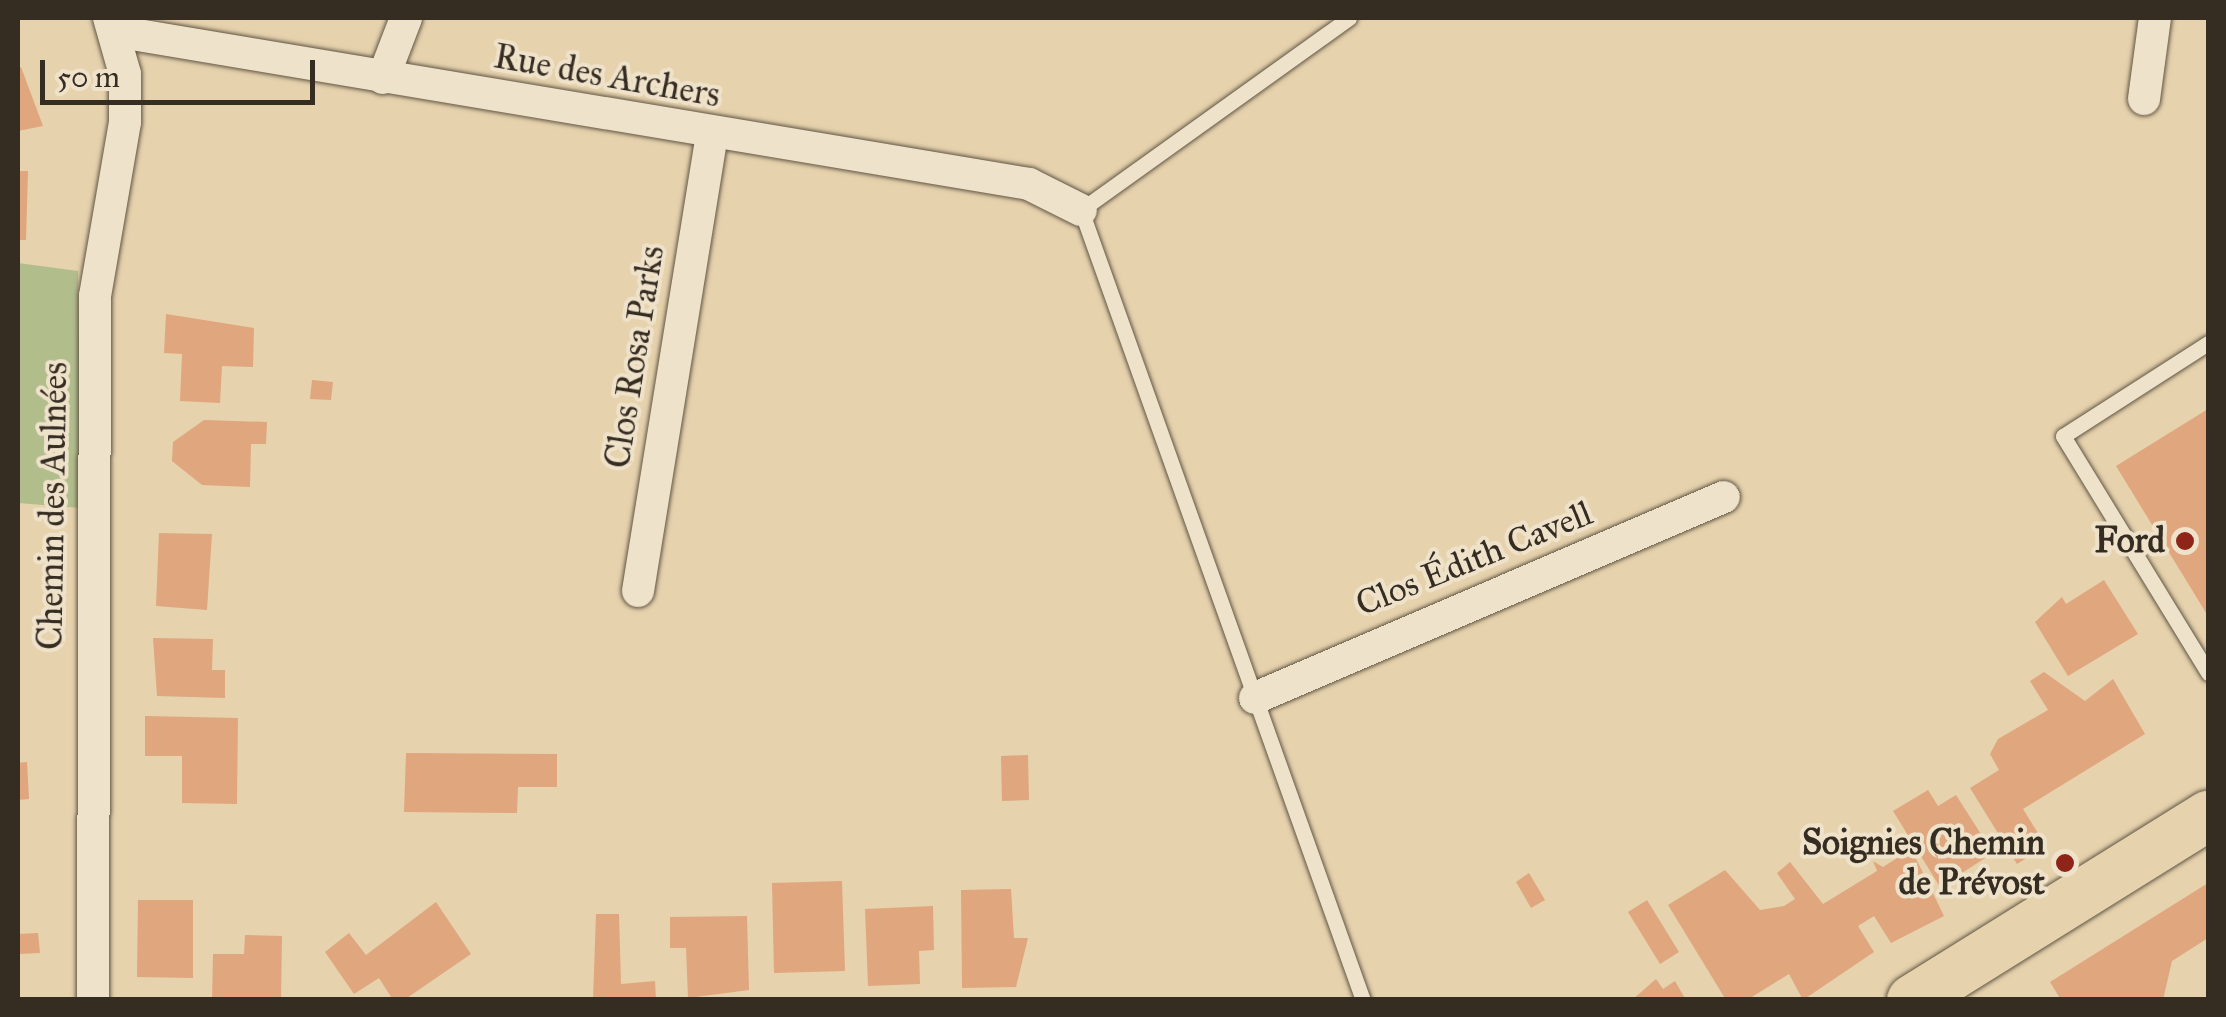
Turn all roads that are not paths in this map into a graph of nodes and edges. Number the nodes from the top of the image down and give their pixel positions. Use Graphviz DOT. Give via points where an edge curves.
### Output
graph roads {
  1 [pos="406,18"];
  2 [pos="1349,18"];
  3 [pos="2155,18"];
  4 [pos="111,24"];
  5 [pos="382,78"];
  6 [pos="2144,99"];
  7 [pos="712,135"];
  8 [pos="1081,210"];
  9 [pos="2208,343"];
  10 [pos="1724,497"];
  11 [pos="638,591"];
  12 [pos="2208,673"];
  13 [pos="1255,698"];
  14 [pos="2208,818"];
  15 [pos="93,1000"];
  16 [pos="1363,1000"];
  17 [pos="1912,1000"];
  1 -- 5 [label="street"];
  2 -- 8 [label="lane"];
  3 -- 6 [label="street"];
  4 -- 5 [label="street, Rue des Archers"];
  4 -- 15 [label="street, Chemin des Aulnées" via="125,122 96,296"];
  5 -- 7 [label="street, Rue des Archers"];
  7 -- 8 [label="street, Rue des Archers" via="1029,184"];
  7 -- 11 [label="street, Clos Rosa Parks"];
  8 -- 13 [label="lane"];
  9 -- 12 [label="lane" via="2063,436"];
  10 -- 13 [label="street, Clos Édith Cavell"];
  13 -- 16 [label="lane"];
  14 -- 17 [label="main road"];
}
